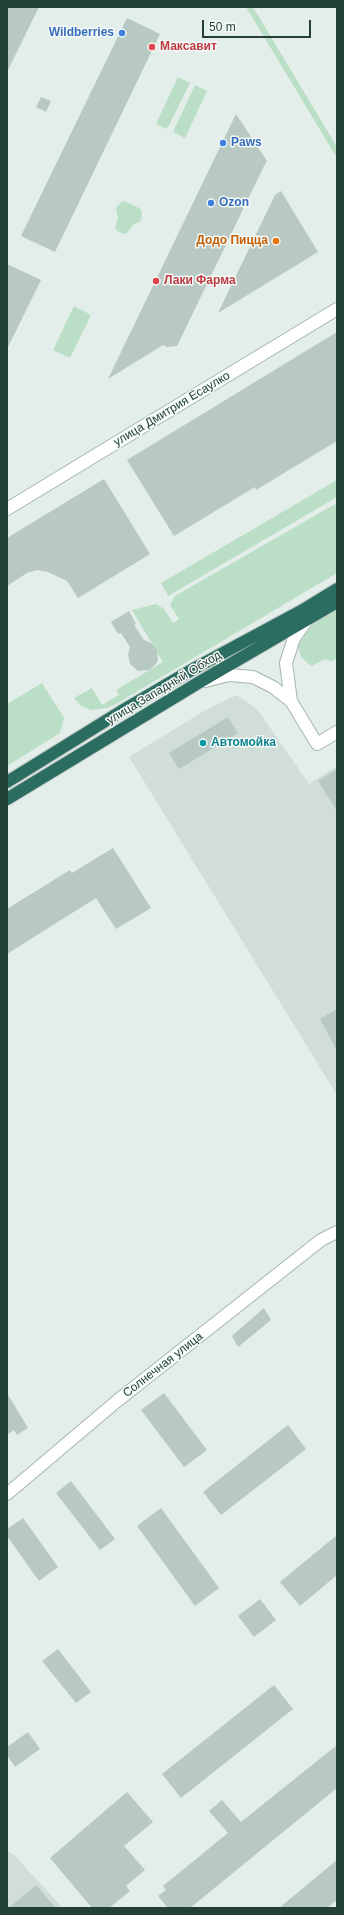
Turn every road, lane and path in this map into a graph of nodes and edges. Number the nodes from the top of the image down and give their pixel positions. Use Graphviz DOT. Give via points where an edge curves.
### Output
graph roads {
  1 [pos="337,309"];
  2 [pos="7,509"];
  3 [pos="337,589"];
  4 [pos="337,602"];
  5 [pos="307,620"];
  6 [pos="198,683"];
  7 [pos="291,701"];
  8 [pos="337,732"];
  9 [pos="7,782"];
  10 [pos="7,799"];
  11 [pos="337,1232"];
  12 [pos="7,1494"];
  1 -- 2 [label="street, улица Дмитрия Есаулко"];
  3 -- 9 [label="highway, улица Западный Обход" via="195,668"];
  4 -- 5 [label="highway, улица Западный Обход"];
  5 -- 6 [label="highway, улица Западный Обход"];
  5 -- 7 [label="street" via="294,638 286,663"];
  6 -- 7 [label="street" via="229,675 253,677 273,686"];
  6 -- 10 [label="highway, улица Западный Обход"];
  7 -- 8 [label="street" via="317,744"];
  11 -- 12 [label="street, Солнечная улица" via="321,1240 117,1401"];
}
